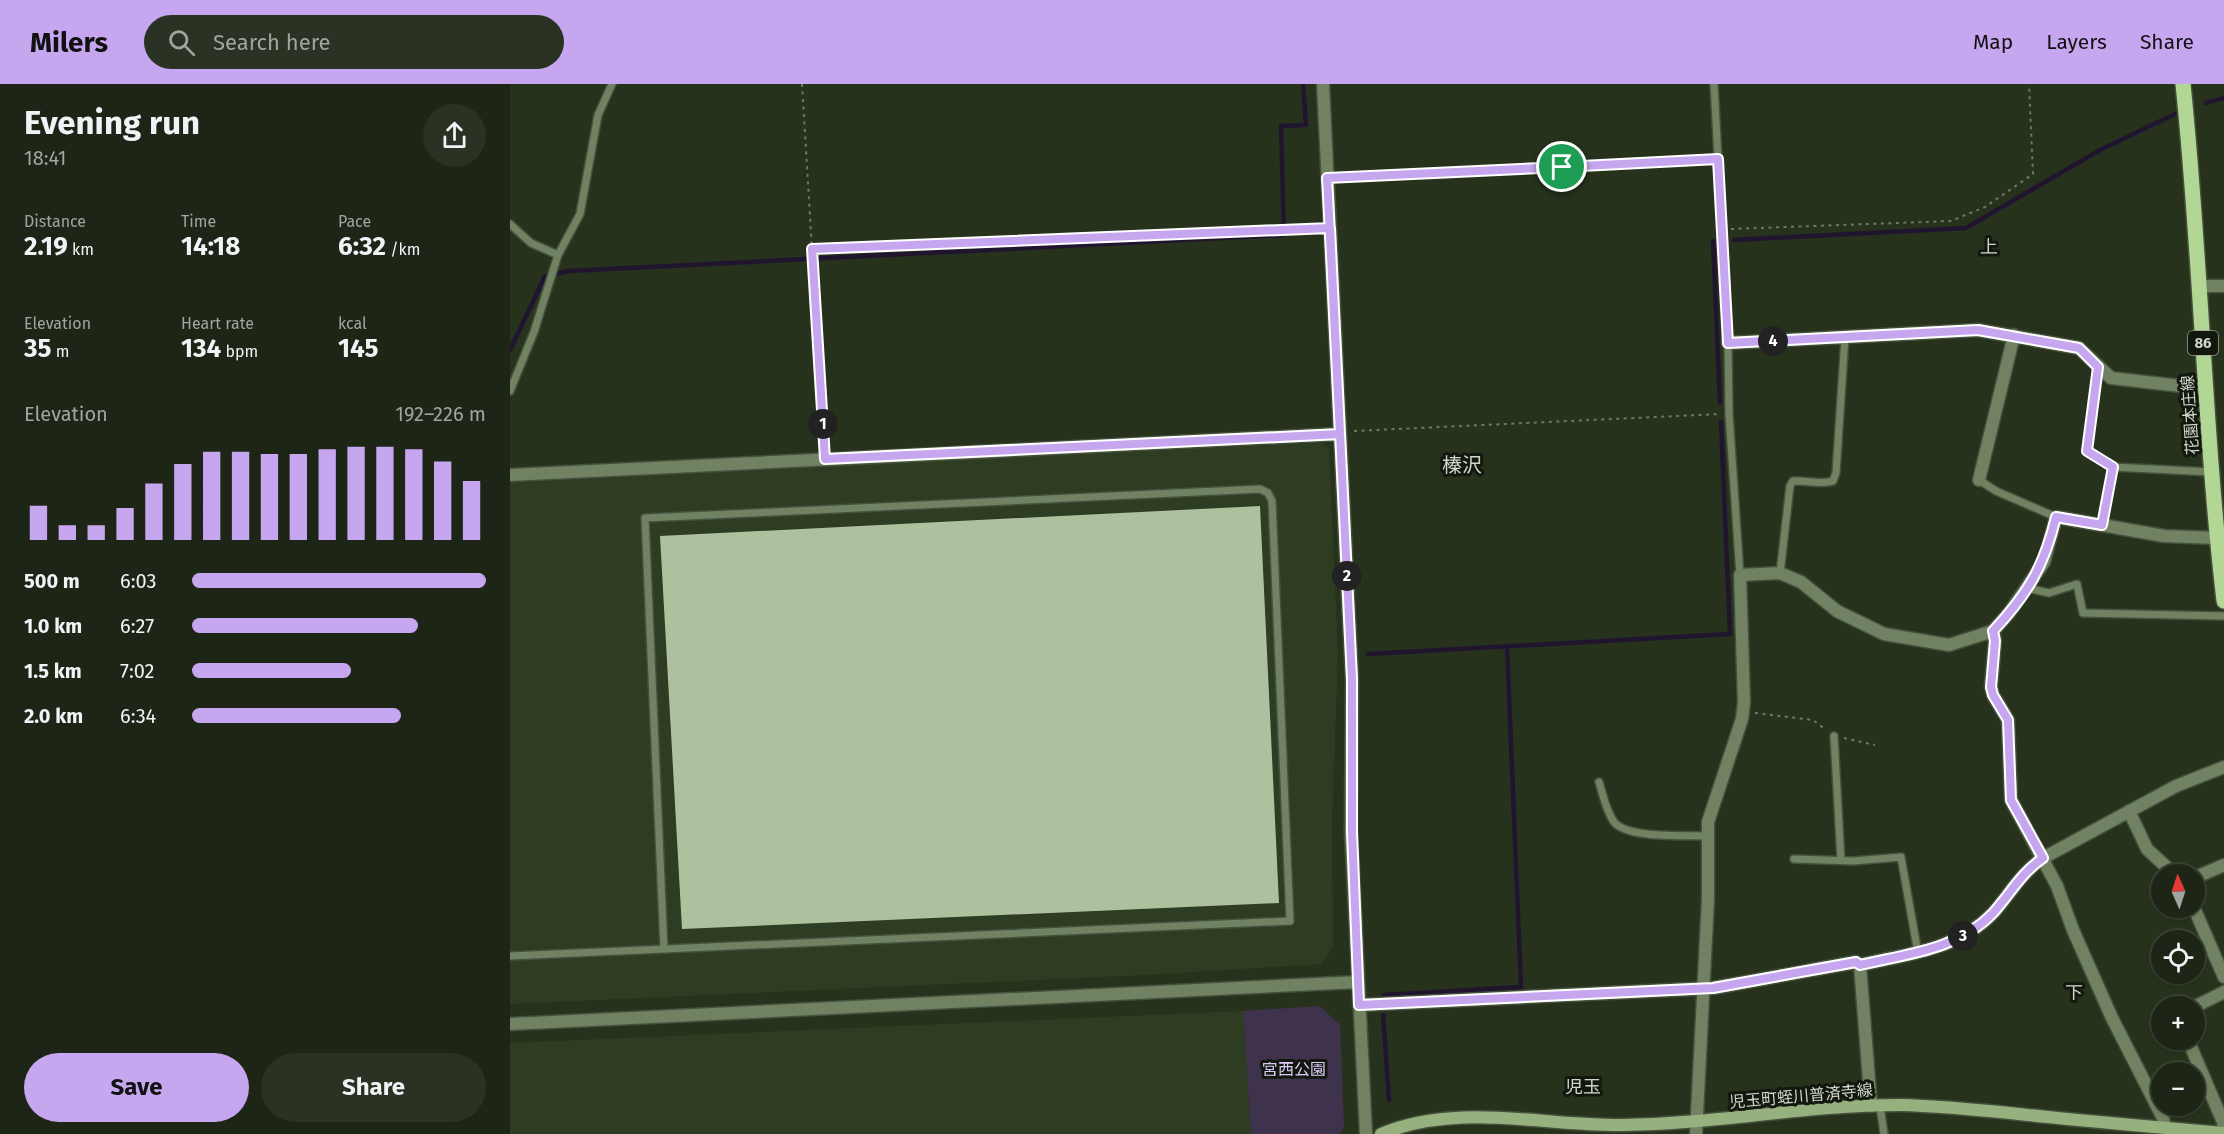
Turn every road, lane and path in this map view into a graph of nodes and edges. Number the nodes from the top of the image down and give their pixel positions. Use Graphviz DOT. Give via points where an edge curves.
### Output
graph roads {
  1 [pos="612,84"];
  2 [pos="802,84"];
  3 [pos="1323,84"];
  4 [pos="1714,84"];
  5 [pos="2029,84"];
  6 [pos="2182,84"];
  7 [pos="1718,159"];
  8 [pos="1327,178"];
  9 [pos="510,224"];
  10 [pos="1330,228"];
  11 [pos="1722,229"];
  12 [pos="812,249"];
  13 [pos="558,255"];
  14 [pos="2198,286"];
  15 [pos="2224,286"];
  16 [pos="2014,335"];
  17 [pos="1845,337"];
  18 [pos="1728,343"];
  19 [pos="2098,367"];
  20 [pos="2207,389"];
  21 [pos="510,391"];
  22 [pos="1729,414"];
  23 [pos="1340,434"];
  24 [pos="825,459"];
  25 [pos="2113,467"];
  26 [pos="2212,472"];
  27 [pos="510,475"];
  28 [pos="1979,480"];
  29 [pos="2056,517"];
  30 [pos="2102,525"];
  31 [pos="2216,538"];
  32 [pos="2221,556"];
  33 [pos="1780,573"];
  34 [pos="1740,575"];
  35 [pos="2027,588"];
  36 [pos="2224,601"];
  37 [pos="2224,616"];
  38 [pos="1993,631"];
  39 [pos="1743,712"];
  40 [pos="1834,736"];
  41 [pos="1875,745"];
  42 [pos="2224,767"];
  43 [pos="1599,782"];
  44 [pos="2129,811"];
  45 [pos="1707,836"];
  46 [pos="2043,858"];
  47 [pos="1794,859"];
  48 [pos="1841,860"];
  49 [pos="2163,864"];
  50 [pos="2224,865"];
  51 [pos="2205,873"];
  52 [pos="2198,918"];
  53 [pos="664,949"];
  54 [pos="1918,953"];
  55 [pos="510,956"];
  56 [pos="1860,965"];
  57 [pos="2224,977"];
  58 [pos="1358,982"];
  59 [pos="1702,988"];
  60 [pos="2224,993"];
  61 [pos="2205,1002"];
  62 [pos="1359,1005"];
  63 [pos="510,1024"];
  64 [pos="2192,1050"];
  65 [pos="1876,1106"];
  66 [pos="1697,1128"];
  67 [pos="2165,1128"];
  68 [pos="2224,1132"];
  69 [pos="1366,1134"];
  70 [pos="1381,1134"];
  71 [pos="1884,1134"];
  1 -- 13 [label="lane" via="598,115 580,214"];
  2 -- 12 [label="path"];
  3 -- 8 [label="street"];
  4 -- 7 [label="lane"];
  5 -- 11 [label="path" via="2034,174 1985,207 1951,221"];
  6 -- 14 [label="main road, 花園本庄線 / 86"];
  7 -- 8 [label="path"];
  7 -- 11 [label="lane"];
  8 -- 10 [label="street"];
  9 -- 13 [label="lane" via="531,243"];
  10 -- 12 [label="path"];
  10 -- 23 [label="street"];
  11 -- 18 [label="lane"];
  12 -- 24 [label="path"];
  13 -- 21 [label="lane"];
  14 -- 15 [label="street"];
  14 -- 20 [label="main road, 花園本庄線 / 86"];
  16 -- 17 [label="street" via="1978,330"];
  16 -- 19 [label="street" via="2079,348"];
  16 -- 28 [label="street"];
  17 -- 18 [label="street"];
  17 -- 33 [label="lane" via="1836,473 1833,481 1827,483 1800,480 1790,486"];
  18 -- 22 [label="lane"];
  19 -- 20 [label="street" via="2111,378"];
  19 -- 25 [label="lane" via="2087,451"];
  20 -- 26 [label="main road, 花園本庄線 / 86"];
  22 -- 23 [label="path"];
  22 -- 34 [label="lane"];
  23 -- 24 [label="street"];
  23 -- 58 [label="street" via="1352,679 1352,832"];
  24 -- 27 [label="street"];
  25 -- 26 [label="lane"];
  25 -- 30 [label="lane"];
  26 -- 31 [label="main road, 花園本庄線 / 86"];
  28 -- 29 [label="lane"];
  29 -- 30 [label="street"];
  29 -- 35 [label="street" via="2044,562"];
  30 -- 31 [label="street" via="2164,536"];
  31 -- 32 [label="main road, 花園本庄線 / 86"];
  32 -- 36 [label="main road, 花園本庄線 / 86"];
  33 -- 34 [label="street"];
  33 -- 38 [label="street" via="1801,582 1837,611 1884,634 1948,645"];
  34 -- 39 [label="street"];
  35 -- 37 [label="lane" via="2049,593 2077,584 2083,613"];
  35 -- 38 [label="street"];
  38 -- 46 [label="street" via="1991,687 2008,720 2011,800"];
  39 -- 40 [label="path" via="1813,720"];
  39 -- 45 [label="street" via="1711,809"];
  40 -- 41 [label="path"];
  40 -- 48 [label="lane"];
  42 -- 44 [label="street"];
  43 -- 45 [label="lane" via="1610,816 1619,827 1637,832"];
  44 -- 46 [label="street"];
  44 -- 49 [label="street" via="2147,849"];
  45 -- 59 [label="street" via="1708,899"];
  46 -- 54 [label="street" via="2025,871 1999,906 1976,927 1950,942"];
  46 -- 67 [label="street" via="2112,1018"];
  47 -- 48 [label="lane"];
  48 -- 54 [label="lane" via="1901,857"];
  50 -- 51 [label="street"];
  52 -- 57 [label="street"];
  53 -- 53 [label="lane" via="645,518 1260,489 1268,493 1272,501 1290,921"];
  53 -- 55 [label="lane"];
  54 -- 56 [label="street"];
  56 -- 59 [label="street" via="1856,962 1813,968"];
  56 -- 65 [label="street"];
  58 -- 62 [label="street"];
  58 -- 63 [label="street"];
  59 -- 62 [label="street"];
  59 -- 66 [label="street"];
  60 -- 61 [label="street"];
  62 -- 69 [label="street"];
  64 -- 68 [label="street"];
  65 -- 66 [label="main road, 児玉町蛭川普済寺線" via="1814,1109"];
  65 -- 67 [label="main road, 児玉町蛭川普済寺線" via="1963,1108"];
  65 -- 71 [label="lane"];
  66 -- 70 [label="main road, 児玉町蛭川普済寺線" via="1454,1117 1414,1123"];
  67 -- 68 [label="main road, 児玉町蛭川普済寺線"];
}
